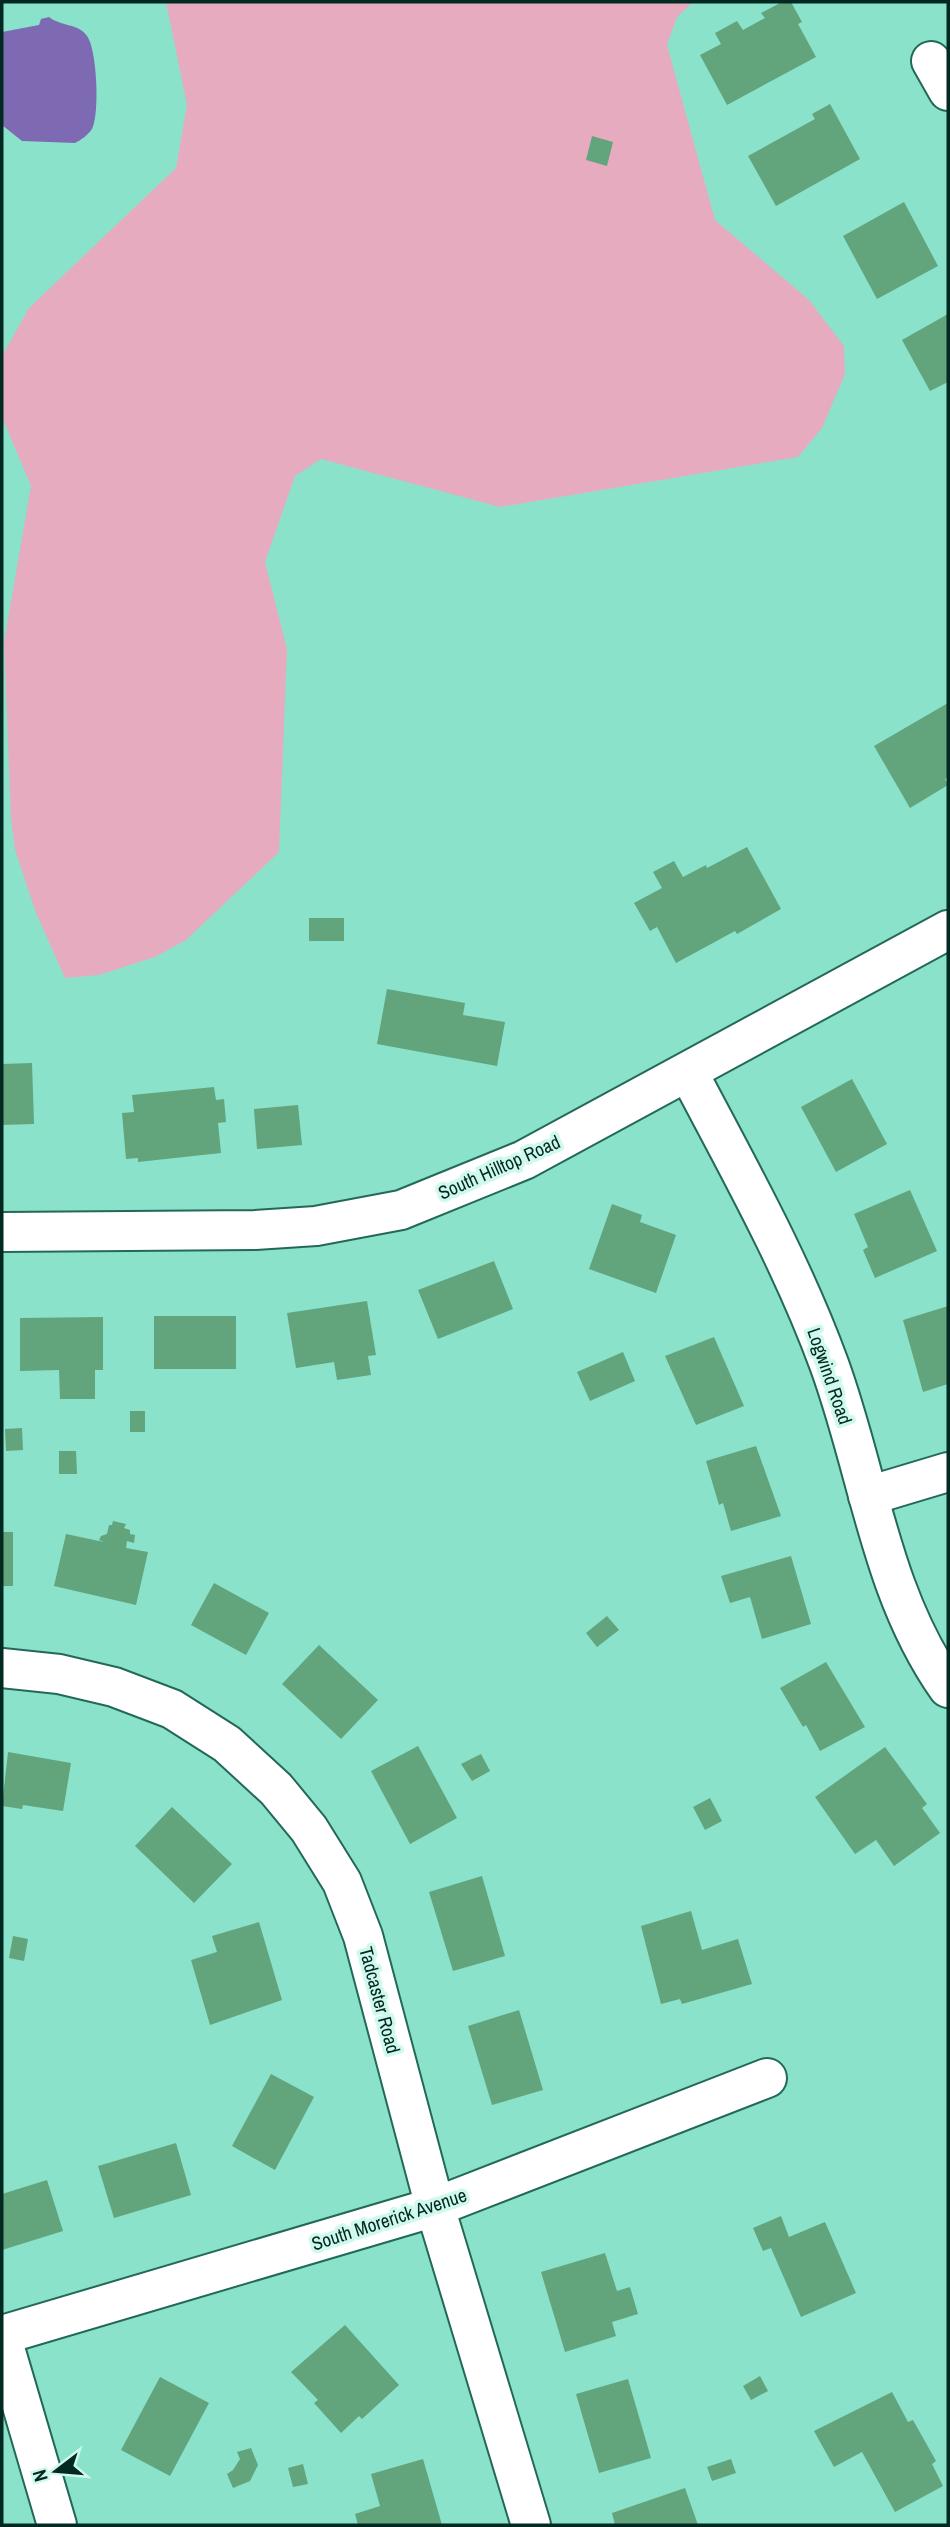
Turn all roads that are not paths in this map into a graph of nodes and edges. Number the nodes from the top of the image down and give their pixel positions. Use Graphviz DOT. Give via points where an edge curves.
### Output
graph roads {
  1 [pos="948,930"];
  2 [pos="688,1072"];
  3 [pos="2,1233"];
  4 [pos="948,1472"];
  5 [pos="868,1496"];
  6 [pos="2,1668"];
  7 [pos="948,1688"];
  8 [pos="767,2078"];
  9 [pos="436,2207"];
  10 [pos="2,2336"];
  11 [pos="57,2525"];
  12 [pos="531,2525"];
  1 -- 2 [label="street, South Hilltop Road"];
  2 -- 3 [label="street, South Hilltop Road" via="524,1160 401,1210 316,1226 256,1230"];
  2 -- 5 [label="street, Logwind Road" via="799,1290 830,1366"];
  4 -- 5 [label="street"];
  5 -- 7 [label="street, Logwind Road" via="908,1620"];
  6 -- 9 [label="street, Tadcaster Road" via="81,1679 172,1709 228,1744 276,1789 309,1829 342,1882 363,1936"];
  8 -- 9 [label="street, South Morerick Avenue"];
  9 -- 10 [label="street, South Morerick Avenue"];
  9 -- 12 [label="street, Tadcaster Road"];
  10 -- 11 [label="street"];
}
